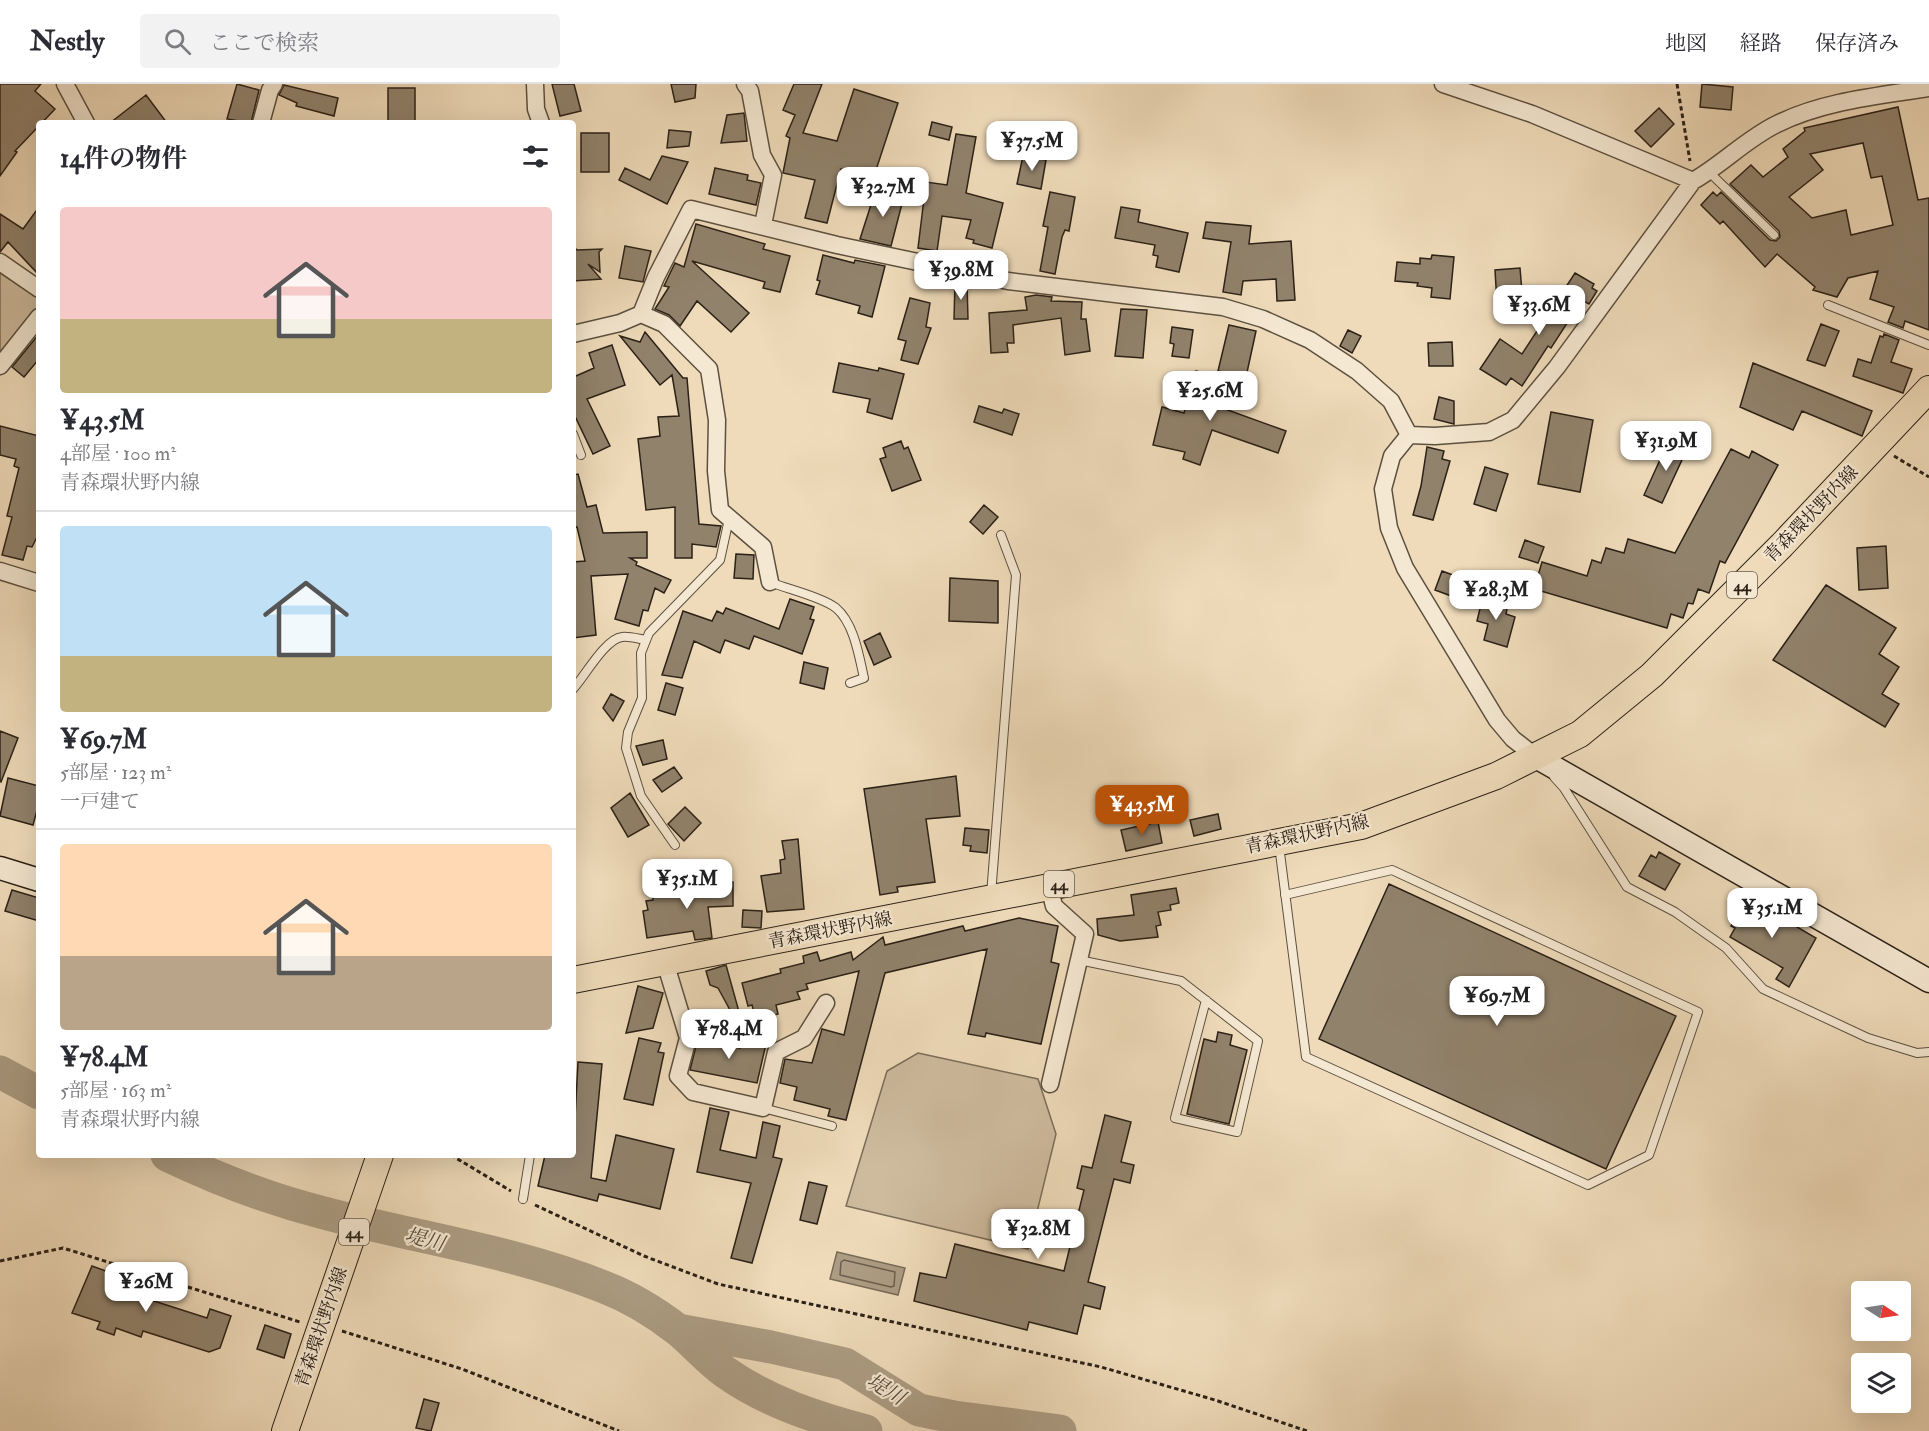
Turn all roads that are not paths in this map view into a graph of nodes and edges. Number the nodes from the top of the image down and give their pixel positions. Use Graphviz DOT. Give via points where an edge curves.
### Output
graph roads {
  1 [pos="65,84"];
  2 [pos="274,84"];
  3 [pos="535,84"];
  4 [pos="745,84"];
  5 [pos="1443,84"];
  6 [pos="1929,88"];
  7 [pos="84,120"];
  8 [pos="262,120"];
  9 [pos="540,120"];
  10 [pos="1709,172"];
  11 [pos="1693,181"];
  12 [pos="763,225"];
  13 [pos="1774,235"];
  14 [pos="0,262"];
  15 [pos="36,287"];
  16 [pos="1828,305"];
  17 [pos="641,314"];
  18 [pos="36,321"];
  19 [pos="576,333"];
  20 [pos="1929,345"];
  21 [pos="0,366"];
  22 [pos="1929,389"];
  23 [pos="1409,435"];
  24 [pos="576,442"];
  25 [pos="581,455"];
  26 [pos="729,519"];
  27 [pos="1001,535"];
  28 [pos="0,571"];
  29 [pos="36,582"];
  30 [pos="770,582"];
  31 [pos="646,640"];
  32 [pos="850,684"];
  33 [pos="576,685"];
  34 [pos="1536,757"];
  35 [pos="1278,841"];
  36 [pos="675,845"];
  37 [pos="0,868"];
  38 [pos="36,879"];
  39 [pos="1049,886"];
  40 [pos="1285,895"];
  41 [pos="991,898"];
  42 [pos="1079,960"];
  43 [pos="665,962"];
  44 [pos="576,979"];
  45 [pos="1929,981"];
  46 [pos="1206,1000"];
  47 [pos="826,1004"];
  48 [pos="1929,1052"];
  49 [pos="1050,1084"];
  50 [pos="763,1108"];
  51 [pos="832,1126"];
  52 [pos="379,1158"];
  53 [pos="530,1158"];
  54 [pos="523,1199"];
  55 [pos="285,1431"];
  1 -- 7 [label="street"];
  2 -- 8 [label="street"];
  3 -- 9 [label="street"];
  4 -- 12 [label="street" via="750,91 762,154 773,175"];
  5 -- 11 [label="street" via="1532,114"];
  6 -- 10 [label="street" via="1851,100 1799,115 1758,135"];
  10 -- 11 [label="street"];
  10 -- 13 [label="lane"];
  11 -- 23 [label="street" via="1557,368 1513,420 1489,432"];
  12 -- 17 [label="street" via="691,209"];
  12 -- 23 [label="street" via="837,245 1008,281 1223,307 1263,319 1310,340 1358,371 1391,401"];
  14 -- 15 [label="street"];
  16 -- 20 [label="lane"];
  17 -- 19 [label="street"];
  17 -- 26 [label="street" via="664,324 709,369 717,420 720,510"];
  18 -- 21 [label="street"];
  22 -- 34 [label="main road, 青森環状野内線 / 44" via="1652,675 1580,734"];
  23 -- 34 [label="street" via="1392,456 1383,489 1393,538 1405,568 1497,720"];
  24 -- 25 [label="lane"];
  26 -- 30 [label="street" via="762,548"];
  26 -- 31 [label="lane" via="720,560"];
  27 -- 41 [label="lane" via="1016,575"];
  28 -- 29 [label="street"];
  30 -- 32 [label="lane" via="834,607 844,616 864,678"];
  31 -- 33 [label="lane" via="615,639"];
  31 -- 36 [label="lane" via="641,653 642,698 628,732 627,748 641,796"];
  34 -- 35 [label="main road, 青森環状野内線 / 44" via="1496,776 1361,826"];
  34 -- 45 [label="street"];
  34 -- 48 [label="lane" via="1564,788 1627,887 1675,912 1726,948 1762,989 1868,1038 1917,1053"];
  35 -- 39 [label="main road, 青森環状野内線 / 44"];
  35 -- 40 [label="lane"];
  37 -- 38 [label="street"];
  39 -- 41 [label="main road, 青森環状野内線 / 44"];
  39 -- 42 [label="street" via="1053,906 1085,934"];
  40 -- 40 [label="lane" via="1306,1057 1588,1185 1650,1155 1698,1012 1392,870"];
  41 -- 43 [label="main road, 青森環状野内線 / 44"];
  42 -- 46 [label="lane" via="1181,981"];
  42 -- 49 [label="street"];
  43 -- 44 [label="main road, 青森環状野内線 / 44"];
  43 -- 50 [label="street" via="688,1038 678,1076 693,1092"];
  46 -- 46 [label="lane" via="1258,1041 1236,1132 1175,1119"];
  47 -- 50 [label="street" via="804,1038 776,1052"];
  50 -- 51 [label="lane"];
  52 -- 55 [label="main road, 青森環状野内線 / 44"];
  53 -- 54 [label="lane"];
}
